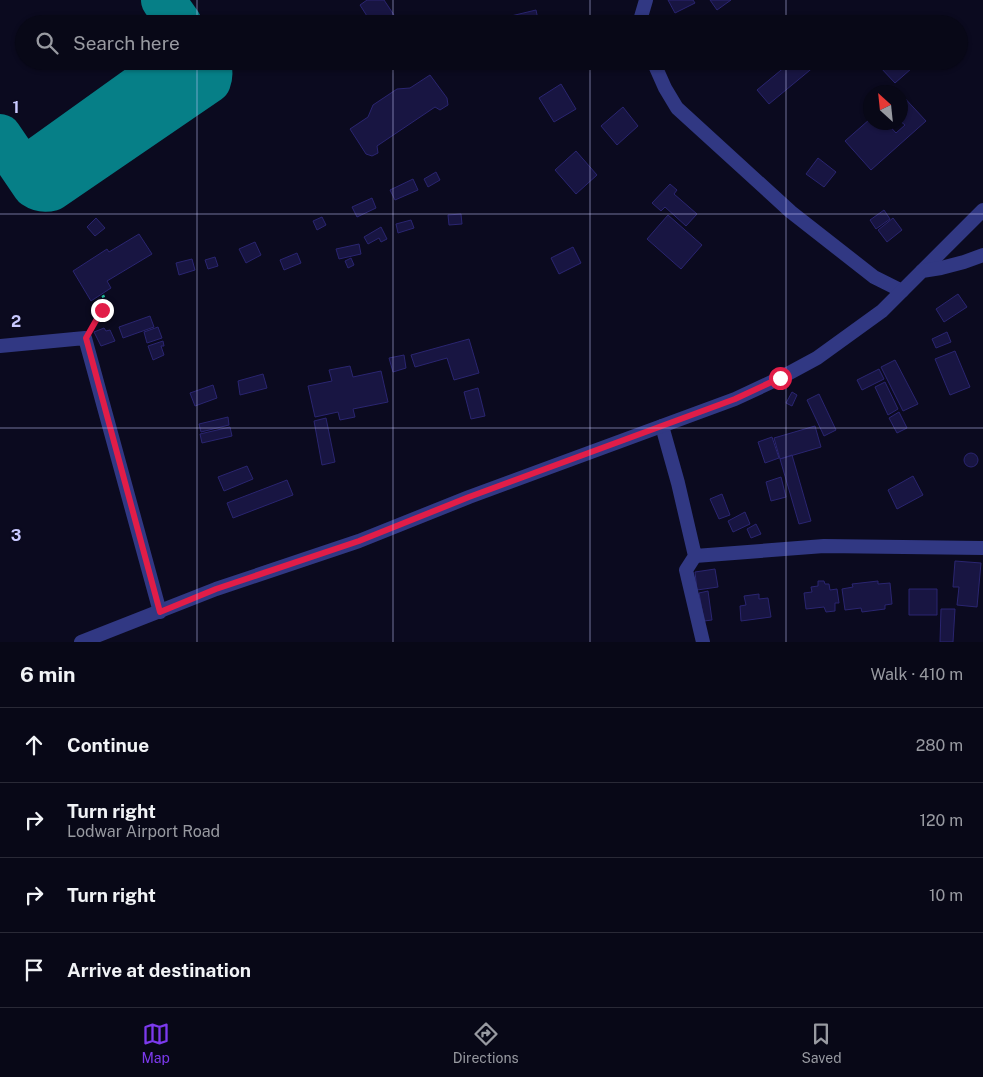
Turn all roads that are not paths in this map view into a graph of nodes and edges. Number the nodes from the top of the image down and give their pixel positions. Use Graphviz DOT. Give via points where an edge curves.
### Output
graph roads {
  1 [pos="646,0"];
  2 [pos="642,15"];
  3 [pos="657,70"];
  4 [pos="983,210"];
  5 [pos="983,255"];
  6 [pos="922,270"];
  7 [pos="902,291"];
  8 [pos="0,346"];
  9 [pos="662,426"];
  10 [pos="983,548"];
  11 [pos="695,556"];
  12 [pos="160,612"];
  13 [pos="81,642"];
  14 [pos="703,642"];
  1 -- 2 [label="street"];
  3 -- 7 [label="street" via="677,108 790,212 874,277"];
  4 -- 6 [label="street"];
  5 -- 6 [label="street" via="941,268"];
  6 -- 7 [label="street"];
  7 -- 9 [label="street" via="882,311 817,358 735,399"];
  8 -- 12 [label="street" via="86,338"];
  9 -- 11 [label="street"];
  9 -- 12 [label="street" via="359,541 216,589"];
  10 -- 11 [label="street" via="824,546"];
  11 -- 14 [label="street" via="686,570"];
  12 -- 13 [label="street"];
}
